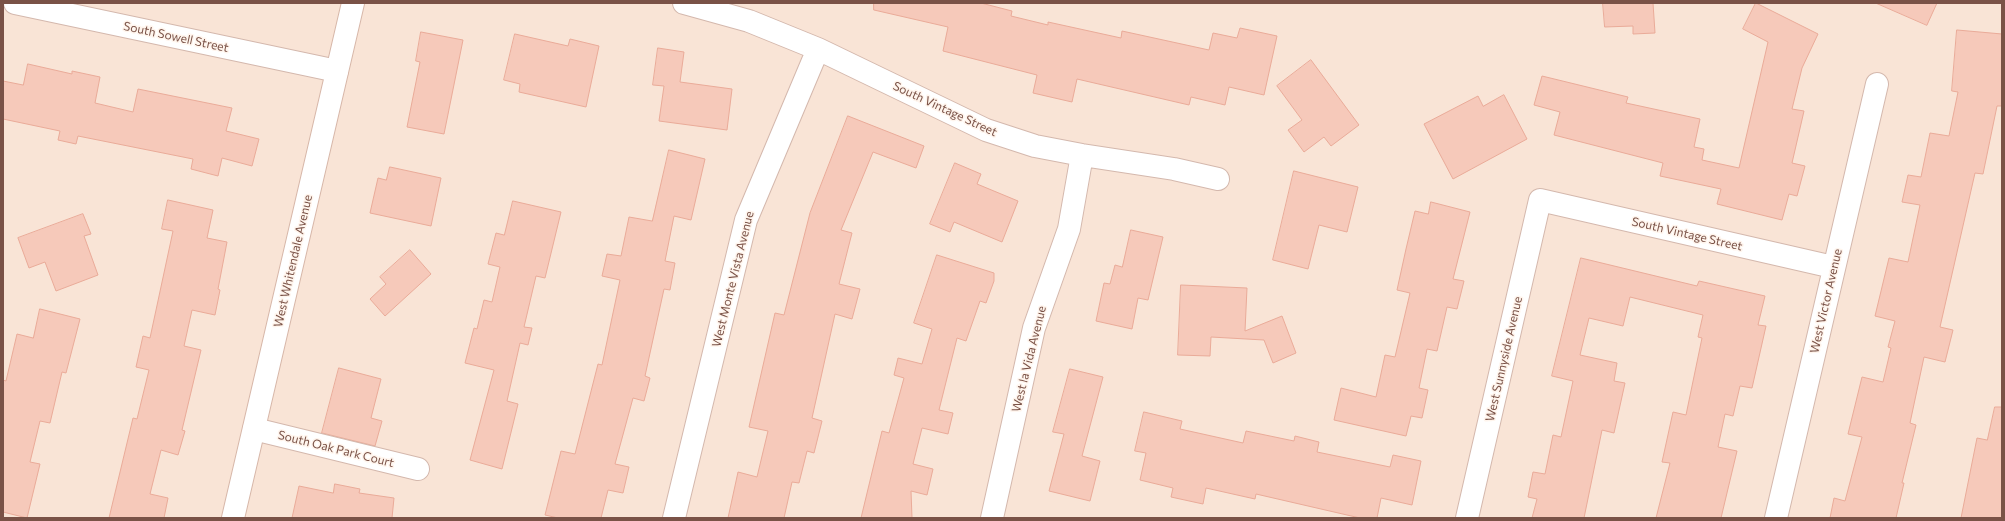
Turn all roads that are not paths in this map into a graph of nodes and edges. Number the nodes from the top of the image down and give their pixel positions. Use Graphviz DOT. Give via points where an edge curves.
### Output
graph roads {
  1 [pos="15,3"];
  2 [pos="353,3"];
  3 [pos="684,3"];
  4 [pos="818,49"];
  5 [pos="337,71"];
  6 [pos="1877,84"];
  7 [pos="1082,156"];
  8 [pos="1218,179"];
  9 [pos="1540,200"];
  10 [pos="1833,267"];
  11 [pos="254,429"];
  12 [pos="418,469"];
  13 [pos="233,518"];
  14 [pos="674,518"];
  15 [pos="992,518"];
  16 [pos="1467,518"];
  17 [pos="1776,518"];
  1 -- 5 [label="street, South Sowell Street"];
  2 -- 5 [label="street, West Whitendale Avenue"];
  3 -- 4 [label="street, South Vintage Street" via="749,21"];
  4 -- 7 [label="street, South Vintage Street" via="986,130 1035,146"];
  4 -- 14 [label="street, West Monte Vista Avenue" via="746,220"];
  5 -- 11 [label="street, West Whitendale Avenue"];
  6 -- 10 [label="street, West Victor Avenue"];
  7 -- 8 [label="street, South Vintage Street" via="1174,169"];
  7 -- 15 [label="street, West la Vida Avenue" via="1069,229 1034,328"];
  9 -- 10 [label="street, South Vintage Street"];
  9 -- 16 [label="street, West Sunnyside Avenue"];
  10 -- 17 [label="street, West Victor Avenue"];
  11 -- 12 [label="street, South Oak Park Court"];
  11 -- 13 [label="street, West Whitendale Avenue"];
}
